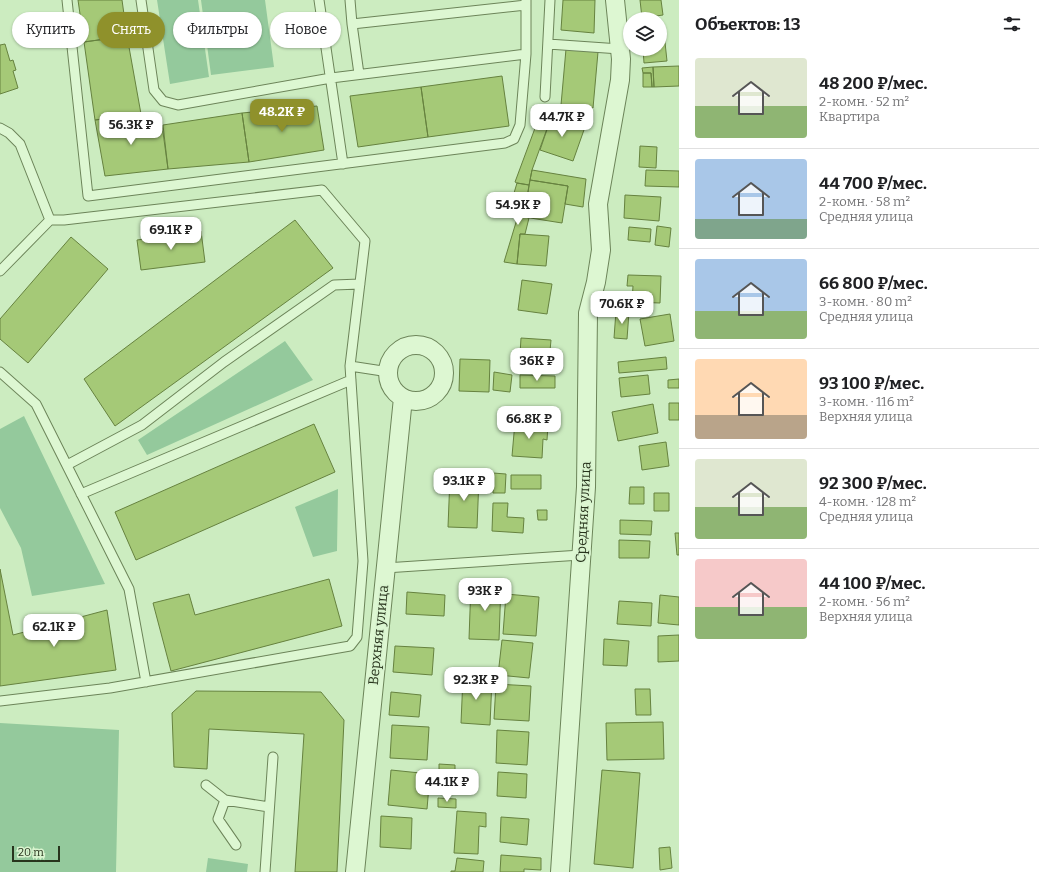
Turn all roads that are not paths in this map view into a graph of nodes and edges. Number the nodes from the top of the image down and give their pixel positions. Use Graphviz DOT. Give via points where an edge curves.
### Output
graph roads {
  1 [pos="67,0"];
  2 [pos="141,0"];
  3 [pos="319,0"];
  4 [pos="350,0"];
  5 [pos="550,0"];
  6 [pos="615,0"];
  7 [pos="526,2"];
  8 [pos="352,24"];
  9 [pos="548,44"];
  10 [pos="526,54"];
  11 [pos="620,54"];
  12 [pos="359,74"];
  13 [pos="331,78"];
  14 [pos="545,97"];
  15 [pos="0,128"];
  16 [pos="343,164"];
  17 [pos="50,220"];
  18 [pos="0,271"];
  19 [pos="360,284"];
  20 [pos="350,366"];
  21 [pos="0,372"];
  22 [pos="389,372"];
  23 [pos="351,380"];
  24 [pos="403,398"];
  25 [pos="67,465"];
  26 [pos="81,494"];
  27 [pos="581,555"];
  28 [pos="385,568"];
  29 [pos="146,682"];
  30 [pos="0,701"];
  31 [pos="273,757"];
  32 [pos="206,786"];
  33 [pos="225,800"];
  34 [pos="269,807"];
  35 [pos="236,845"];
  36 [pos="265,872"];
  37 [pos="355,872"];
  38 [pos="560,872"];
  1 -- 16 [label="lane" via="88,196"];
  2 -- 13 [label="lane" via="154,90 163,101 178,105"];
  3 -- 13 [label="lane"];
  4 -- 8 [label="lane"];
  5 -- 9 [label="lane"];
  6 -- 11 [label="street, Средняя улица"];
  7 -- 8 [label="lane"];
  7 -- 10 [label="lane"];
  8 -- 12 [label="lane"];
  9 -- 11 [label="lane"];
  9 -- 14 [label="lane"];
  10 -- 12 [label="lane"];
  10 -- 16 [label="lane" via="520,125 514,139 505,143"];
  11 -- 27 [label="street, Средняя улица" via="620,80 598,204 601,250 588,313 586,487"];
  12 -- 13 [label="lane"];
  13 -- 16 [label="lane"];
  15 -- 17 [label="lane" via="20,144"];
  17 -- 18 [label="lane"];
  17 -- 19 [label="lane" via="322,190 365,241"];
  19 -- 20 [label="lane"];
  19 -- 25 [label="lane" via="334,285 224,362 142,425"];
  20 -- 22 [label="lane"];
  20 -- 23 [label="lane"];
  21 -- 25 [label="lane" via="36,404"];
  22 -- 24 [label="street" via="391,385"];
  22 -- 24 [label="street" via="392,359 398,352 414,345 431,349 443,363 445,372 438,391 422,401"];
  23 -- 26 [label="lane"];
  23 -- 29 [label="lane" via="363,561 357,637 350,646"];
  24 -- 28 [label="street, Верхняя улица"];
  25 -- 26 [label="lane"];
  26 -- 29 [label="lane" via="129,589"];
  27 -- 28 [label="lane"];
  27 -- 38 [label="street, Средняя улица"];
  28 -- 37 [label="street, Верхняя улица"];
  29 -- 30 [label="lane"];
  31 -- 34 [label="lane"];
  32 -- 33 [label="lane"];
  33 -- 34 [label="lane"];
  33 -- 35 [label="lane" via="218,819"];
  34 -- 36 [label="lane"];
}
